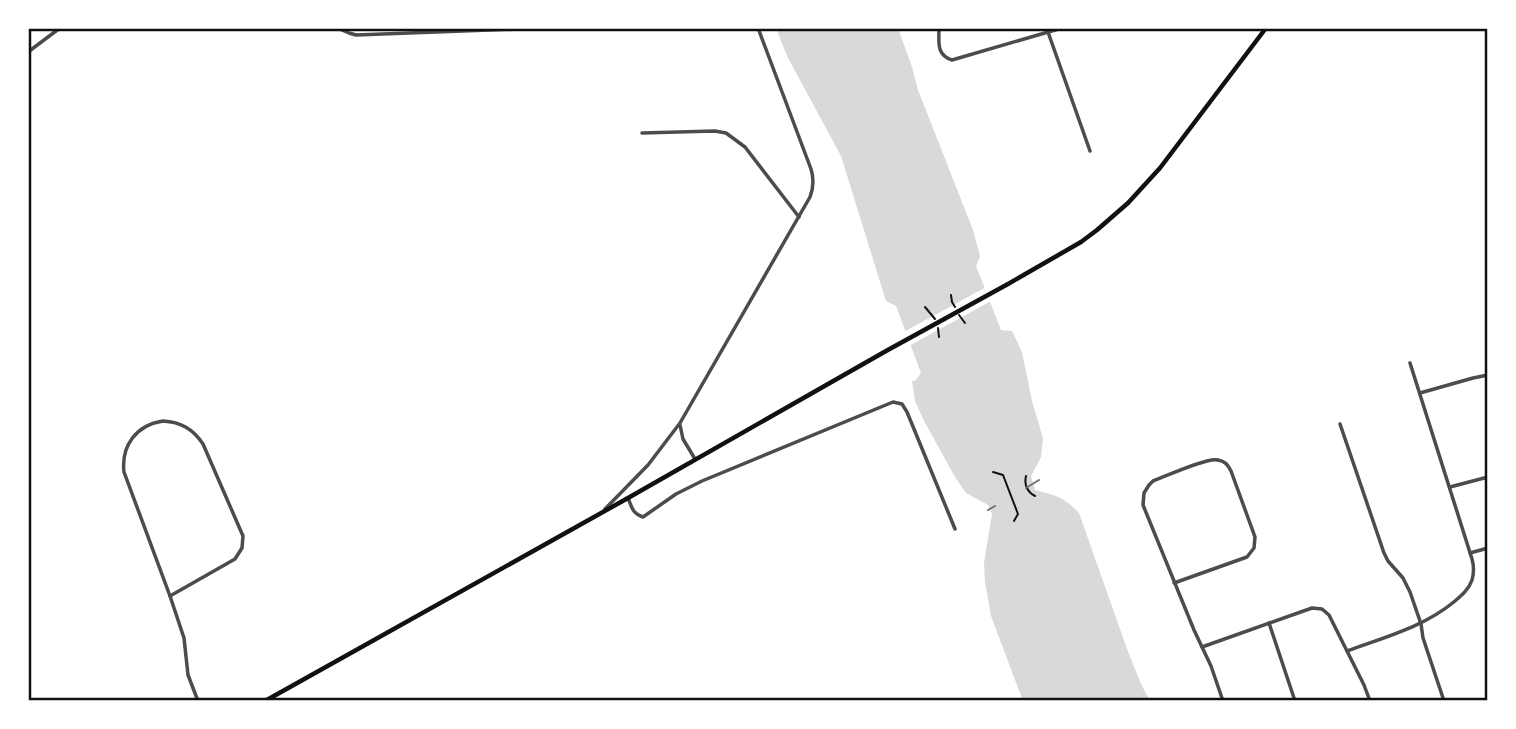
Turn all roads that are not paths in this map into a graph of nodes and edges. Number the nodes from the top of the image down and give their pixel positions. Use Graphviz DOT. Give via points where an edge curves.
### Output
graph roads {
  1 [pos="60,28"];
  2 [pos="337,28"];
  3 [pos="546,28"];
  4 [pos="758,28"];
  5 [pos="939,28"];
  6 [pos="1062,28"];
  7 [pos="1266,28"];
  8 [pos="1048,32"];
  9 [pos="28,52"];
  10 [pos="642,133"];
  11 [pos="1090,151"];
  12 [pos="799,217"];
  13 [pos="1410,363"];
  14 [pos="1488,375"];
  15 [pos="1420,393"];
  16 [pos="680,423"];
  17 [pos="1340,424"];
  18 [pos="696,460"];
  19 [pos="1488,477"];
  20 [pos="1450,487"];
  21 [pos="628,498"];
  22 [pos="601,513"];
  23 [pos="955,529"];
  24 [pos="1488,548"];
  25 [pos="1470,553"];
  26 [pos="1174,583"];
  27 [pos="170,596"];
  28 [pos="1269,623"];
  29 [pos="1421,624"];
  30 [pos="1202,647"];
  31 [pos="1347,651"];
  32 [pos="198,701"];
  33 [pos="265,701"];
  34 [pos="1223,701"];
  35 [pos="1295,701"];
  36 [pos="1370,701"];
  37 [pos="1444,701"];
  1 -- 9 [label="street"];
  2 -- 3 [label="street" via="356,34"];
  4 -- 12 [label="street" via="813,175 813,190"];
  5 -- 8 [label="street" via="939,49 947,59"];
  6 -- 8 [label="street"];
  7 -- 18 [label="main road" via="1160,168 1097,230"];
  8 -- 11 [label="street"];
  10 -- 12 [label="street" via="726,133 745,147"];
  12 -- 16 [label="street"];
  13 -- 15 [label="street"];
  14 -- 15 [label="street"];
  15 -- 20 [label="street"];
  16 -- 18 [label="street" via="682,439"];
  16 -- 22 [label="street" via="649,465"];
  17 -- 29 [label="street" via="1384,553 1403,578"];
  18 -- 21 [label="main road"];
  19 -- 20 [label="street"];
  20 -- 25 [label="street"];
  21 -- 22 [label="main road"];
  21 -- 23 [label="street" via="636,515 643,517 702,481 893,402 902,404 907,412"];
  22 -- 33 [label="main road"];
  24 -- 25 [label="street"];
  25 -- 29 [label="street" via="1474,573 1469,586"];
  26 -- 26 [label="street" via="1143,505 1144,493 1153,481 1210,459 1221,460 1231,471 1255,537 1254,548 1247,556"];
  26 -- 30 [label="street"];
  27 -- 27 [label="street" via="123,464 134,435 163,421 187,427 198,437 243,536 235,559"];
  27 -- 32 [label="street"];
  28 -- 30 [label="street"];
  28 -- 31 [label="street" via="1312,608 1322,609"];
  28 -- 35 [label="street"];
  29 -- 31 [label="street"];
  29 -- 37 [label="street"];
  30 -- 34 [label="street"];
  31 -- 36 [label="street"];
}
